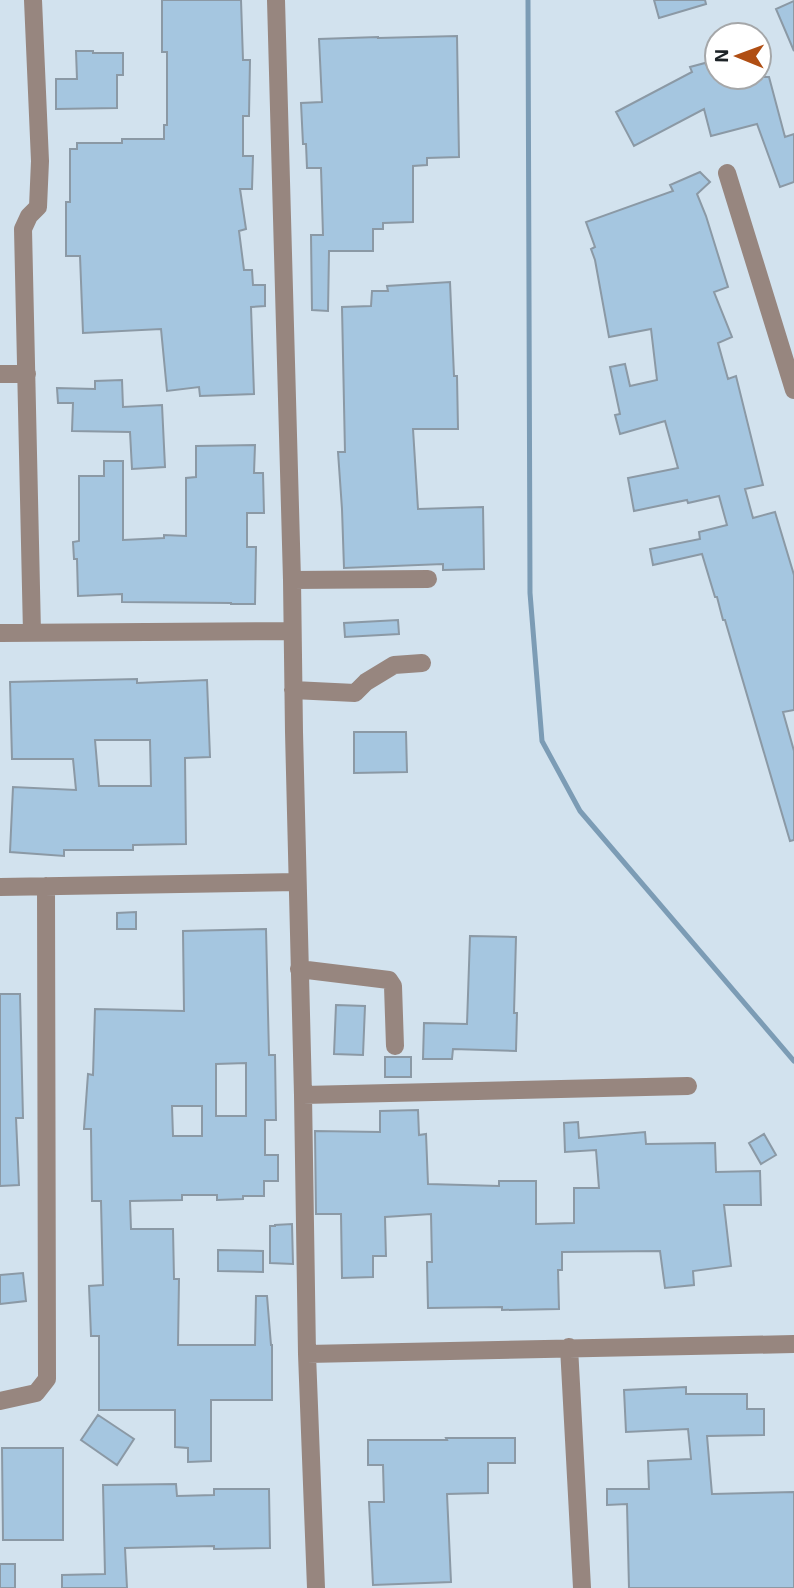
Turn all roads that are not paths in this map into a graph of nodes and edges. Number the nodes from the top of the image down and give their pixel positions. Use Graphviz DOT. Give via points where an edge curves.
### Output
graph roads {
  1 [pos="33,0"];
  2 [pos="276,0"];
  3 [pos="727,173"];
  4 [pos="0,374"];
  5 [pos="27,374"];
  6 [pos="794,390"];
  7 [pos="428,579"];
  8 [pos="292,580"];
  9 [pos="292,631"];
  10 [pos="0,633"];
  11 [pos="32,633"];
  12 [pos="422,663"];
  13 [pos="293,690"];
  14 [pos="297,882"];
  15 [pos="46,886"];
  16 [pos="0,887"];
  17 [pos="299,969"];
  18 [pos="395,1046"];
  19 [pos="688,1086"];
  20 [pos="303,1095"];
  21 [pos="794,1344"];
  22 [pos="569,1347"];
  23 [pos="307,1354"];
  24 [pos="0,1401"];
  25 [pos="316,1588"];
  26 [pos="582,1588"];
  1 -- 5 [label="street" via="40,161 38,207 23,229"];
  2 -- 8 [label="street"];
  3 -- 6 [label="street"];
  4 -- 5 [label="street"];
  5 -- 11 [label="street"];
  7 -- 8 [label="street"];
  8 -- 9 [label="street"];
  9 -- 11 [label="street"];
  9 -- 13 [label="street"];
  10 -- 11 [label="street"];
  12 -- 13 [label="street" via="394,666 355,694"];
  13 -- 14 [label="street"];
  14 -- 15 [label="street"];
  14 -- 17 [label="street"];
  15 -- 16 [label="street"];
  15 -- 24 [label="street" via="47,1379 36,1392"];
  17 -- 18 [label="street" via="389,980"];
  17 -- 20 [label="street"];
  19 -- 20 [label="street"];
  20 -- 23 [label="street"];
  21 -- 22 [label="street"];
  22 -- 23 [label="street"];
  22 -- 26 [label="street"];
  23 -- 25 [label="street"];
}
